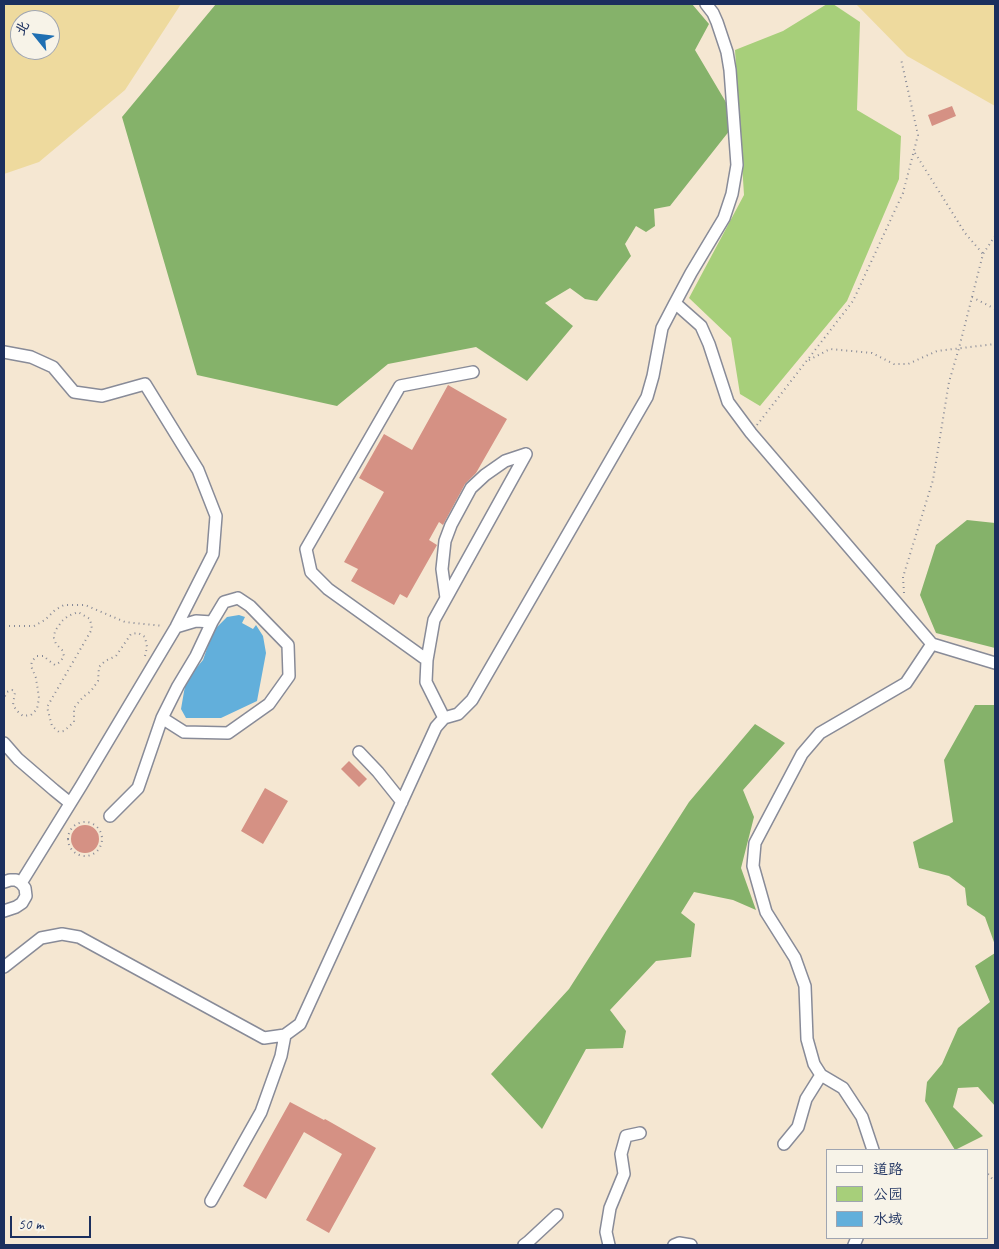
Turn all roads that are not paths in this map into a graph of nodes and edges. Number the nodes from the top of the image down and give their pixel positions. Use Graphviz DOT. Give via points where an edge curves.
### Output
graph roads {
  1 [pos="706,4"];
  2 [pos="675,303"];
  3 [pos="4,352"];
  4 [pos="473,372"];
  5 [pos="446,598"];
  6 [pos="212,622"];
  7 [pos="176,627"];
  8 [pos="932,644"];
  9 [pos="426,660"];
  10 [pos="995,663"];
  11 [pos="162,718"];
  12 [pos="444,718"];
  13 [pos="4,743"];
  14 [pos="359,752"];
  15 [pos="402,802"];
  16 [pos="70,803"];
  17 [pos="110,816"];
  18 [pos="4,882"];
  19 [pos="21,883"];
  20 [pos="4,911"];
  21 [pos="4,967"];
  22 [pos="285,1035"];
  23 [pos="821,1074"];
  24 [pos="640,1133"];
  25 [pos="784,1144"];
  26 [pos="873,1149"];
  27 [pos="211,1201"];
  28 [pos="557,1215"];
  29 [pos="524,1245"];
  30 [pos="610,1245"];
  31 [pos="674,1245"];
  32 [pos="690,1245"];
  1 -- 2 [label="street" via="717,22 727,52 737,166 724,218"];
  2 -- 8 [label="street" via="701,326 728,402 751,433"];
  2 -- 12 [label="street" via="662,328 647,397 472,700 458,714"];
  3 -- 7 [label="street" via="31,357 53,367 74,392 102,396 145,384 198,470 216,516 213,554"];
  4 -- 9 [label="street" via="400,386 306,550 311,572 328,589"];
  5 -- 5 [label="street" via="451,590 526,454 505,461 471,488 445,541 442,568"];
  5 -- 9 [label="street" via="434,620"];
  6 -- 7 [label="street" via="196,621"];
  6 -- 11 [label="street"];
  6 -- 11 [label="street" via="224,602 238,598 250,606 288,645 289,676 269,704 228,733 184,732"];
  7 -- 16 [label="street"];
  8 -- 10 [label="street"];
  8 -- 23 [label="street" via="906,683 820,733 802,754 755,843 753,866 766,912 795,958 805,986 807,1039 814,1064"];
  9 -- 12 [label="street" via="426,682"];
  11 -- 17 [label="street" via="138,788"];
  12 -- 15 [label="street" via="436,727"];
  13 -- 16 [label="street"];
  14 -- 15 [label="street"];
  15 -- 22 [label="street" via="300,1024"];
  16 -- 19 [label="street"];
  18 -- 19 [label="street" via="16,880"];
  19 -- 20 [label="street" via="26,896 22,903"];
  21 -- 22 [label="street" via="41,938 62,934 79,937 264,1038"];
  22 -- 27 [label="street" via="261,1112"];
  23 -- 25 [label="street" via="806,1099 798,1127"];
  23 -- 26 [label="street" via="843,1088 862,1117"];
  24 -- 30 [label="street" via="626,1136 620,1154 624,1174 610,1208 606,1232"];
  28 -- 29 [label="street"];
  31 -- 32 [label="street"];
}
